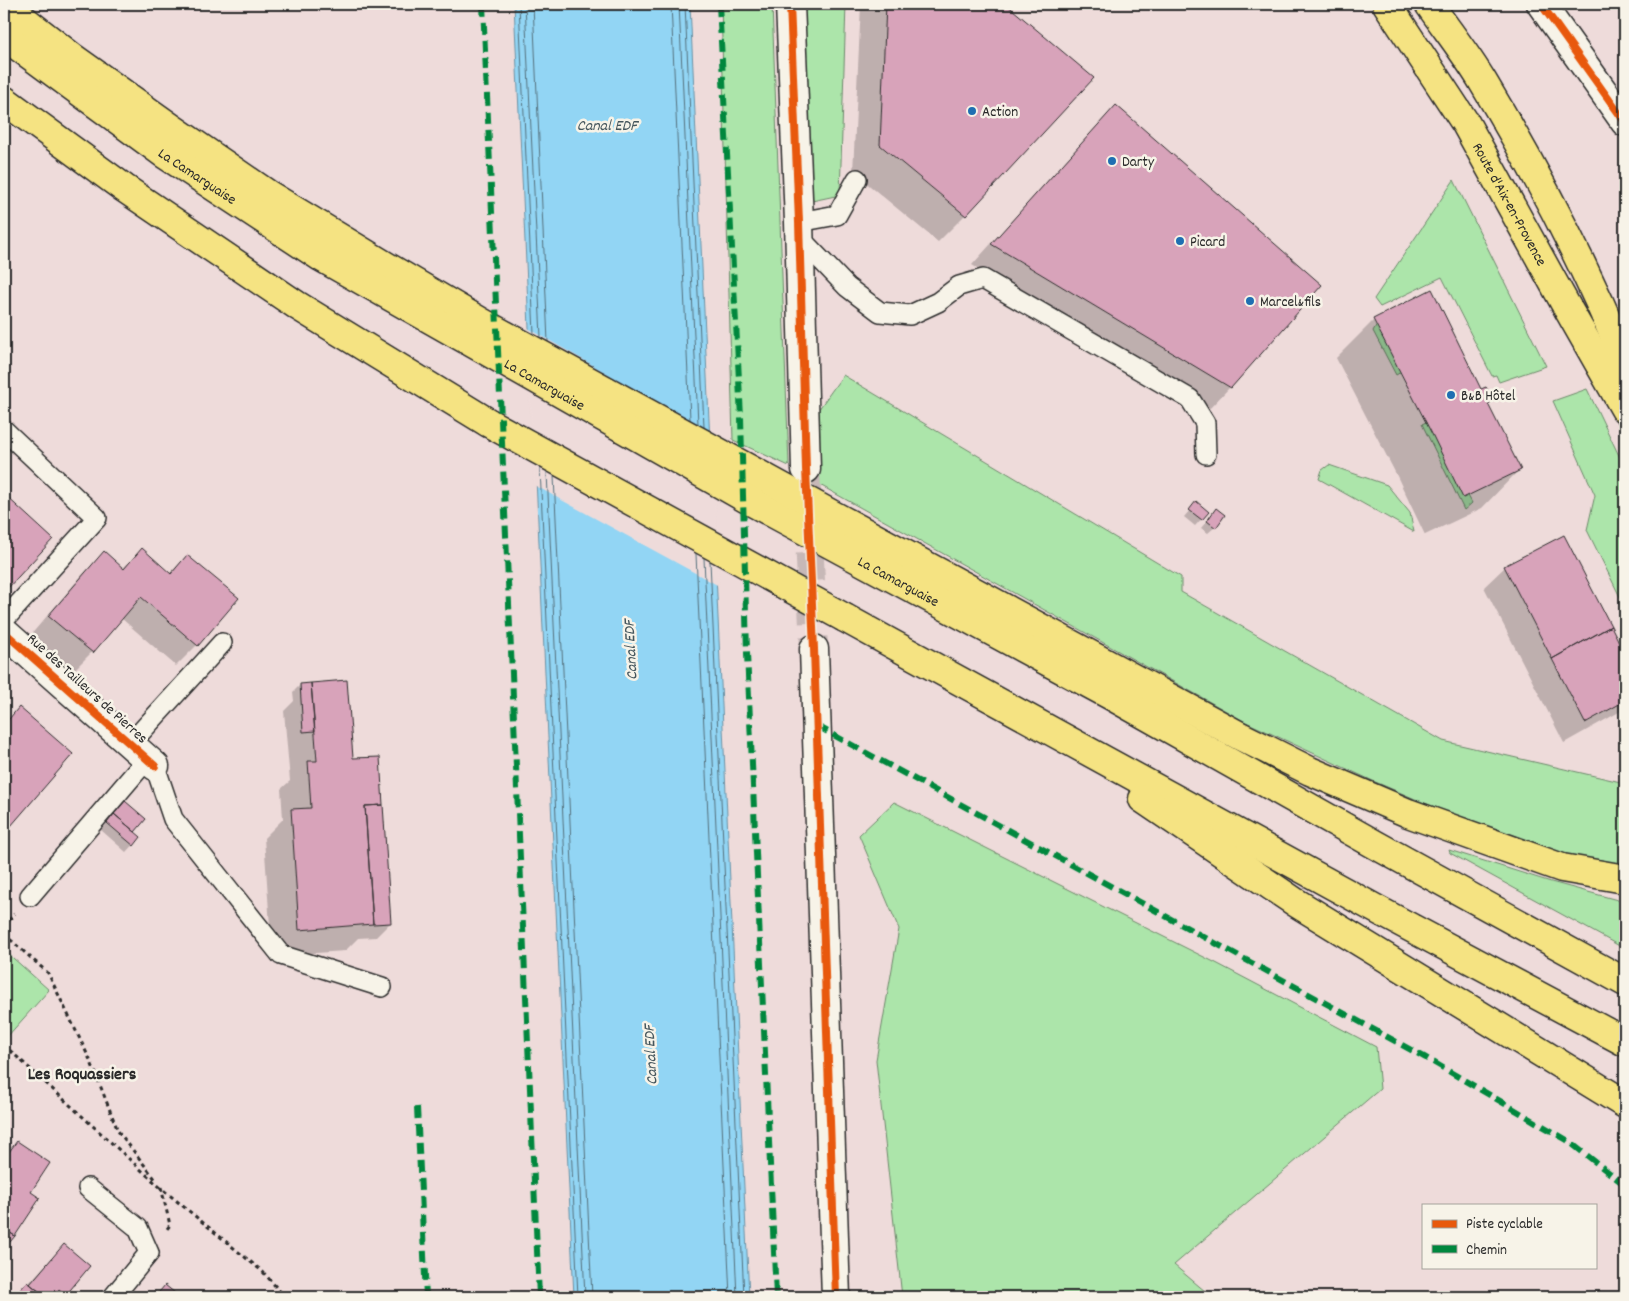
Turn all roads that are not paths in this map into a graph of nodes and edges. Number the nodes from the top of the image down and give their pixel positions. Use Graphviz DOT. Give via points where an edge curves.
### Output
graph roads {
  1 [pos="4,4"];
  2 [pos="790,4"];
  3 [pos="1387,4"];
  4 [pos="1429,4"];
  5 [pos="1541,4"];
  6 [pos="4,36"];
  7 [pos="4,100"];
  8 [pos="1625,122"];
  9 [pos="857,179"];
  10 [pos="799,230"];
  11 [pos="1625,361"];
  12 [pos="1625,409"];
  13 [pos="4,430"];
  14 [pos="1206,454"];
  15 [pos="806,469"];
  16 [pos="763,508"];
  17 [pos="4,620"];
  18 [pos="4,632"];
  19 [pos="222,643"];
  20 [pos="814,649"];
  21 [pos="1145,684"];
  22 [pos="1008,706"];
  23 [pos="144,756"];
  24 [pos="1625,879"];
  25 [pos="30,896"];
  26 [pos="1625,982"];
  27 [pos="382,987"];
  28 [pos="1625,1042"];
  29 [pos="1625,1104"];
  30 [pos="88,1188"];
  31 [pos="113,1297"];
  32 [pos="836,1297"];
  1 -- 21 [label="main road" via="73,58 269,195 386,266 752,471"];
  2 -- 10 [label="street"];
  3 -- 12 [label="main road, Route d'Aix-en-Provence" via="1466,124"];
  4 -- 11 [label="main road" via="1482,81 1556,209"];
  5 -- 8 [label="street"];
  6 -- 16 [label="main road, La Camarguaise" via="163,153 321,257"];
  7 -- 22 [label="main road, bridge" via="124,188 298,306 489,423"];
  9 -- 10 [label="lane" via="837,215"];
  10 -- 14 [label="lane" via="847,287 880,312 910,315 938,302 959,286 983,279 1190,399 1204,423"];
  10 -- 15 [label="street"];
  13 -- 17 [label="lane" via="97,518"];
  16 -- 21 [label="main road"];
  16 -- 26 [label="main road, La Camarguaise" via="1110,695"];
  18 -- 23 [label="street, Rue des Tailleurs de Pierres"];
  19 -- 23 [label="lane"];
  20 -- 32 [label="street"];
  21 -- 24 [label="main road" via="1310,771 1408,813 1562,868"];
  22 -- 28 [label="main road"];
  22 -- 29 [label="main road" via="1294,902"];
  23 -- 25 [label="lane"];
  23 -- 27 [label="lane" via="173,819 281,955"];
  30 -- 31 [label="lane" via="138,1228 149,1253"];
}
